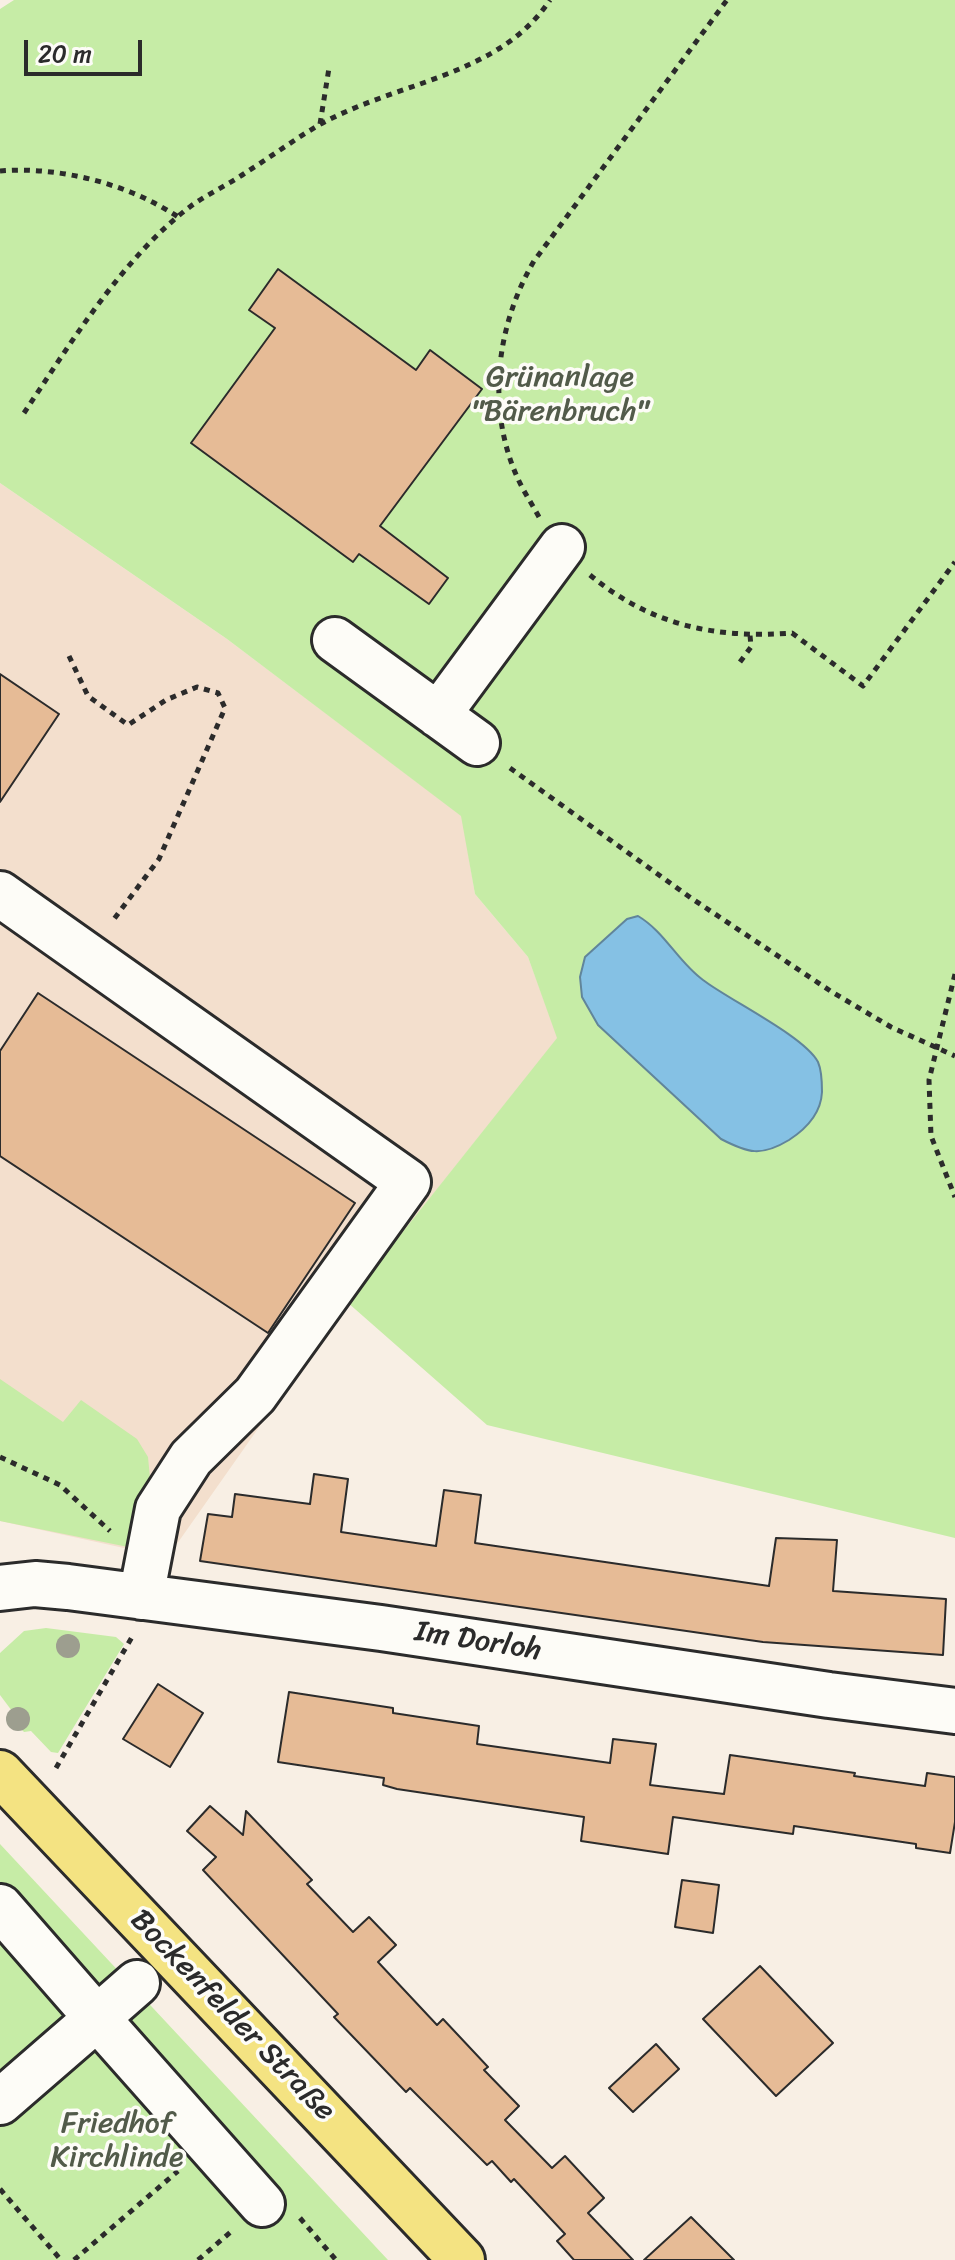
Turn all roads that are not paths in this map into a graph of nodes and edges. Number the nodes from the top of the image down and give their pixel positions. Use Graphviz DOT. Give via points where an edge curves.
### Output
graph roads {
  1 [pos="562,547"];
  2 [pos="335,640"];
  3 [pos="438,715"];
  4 [pos="477,743"];
  5 [pos="0,894"];
  6 [pos="0,1588"];
  7 [pos="138,1616"];
  8 [pos="955,1711"];
  9 [pos="0,1773"];
  10 [pos="0,1907"];
  11 [pos="137,1983"];
  12 [pos="97,2018"];
  13 [pos="0,2102"];
  14 [pos="262,2204"];
  15 [pos="462,2260"];
  1 -- 3 [label="street"];
  2 -- 3 [label="street"];
  3 -- 4 [label="street"];
  5 -- 7 [label="street" via="408,1182 255,1395 191,1458 158,1509"];
  6 -- 7 [label="street, Im Dorloh" via="35,1584"];
  7 -- 8 [label="street, Im Dorloh" via="381,1628"];
  9 -- 15 [label="main road, Bockenfelder Straße"];
  10 -- 12 [label="street"];
  11 -- 12 [label="street"];
  12 -- 13 [label="street"];
  12 -- 14 [label="street"];
}
